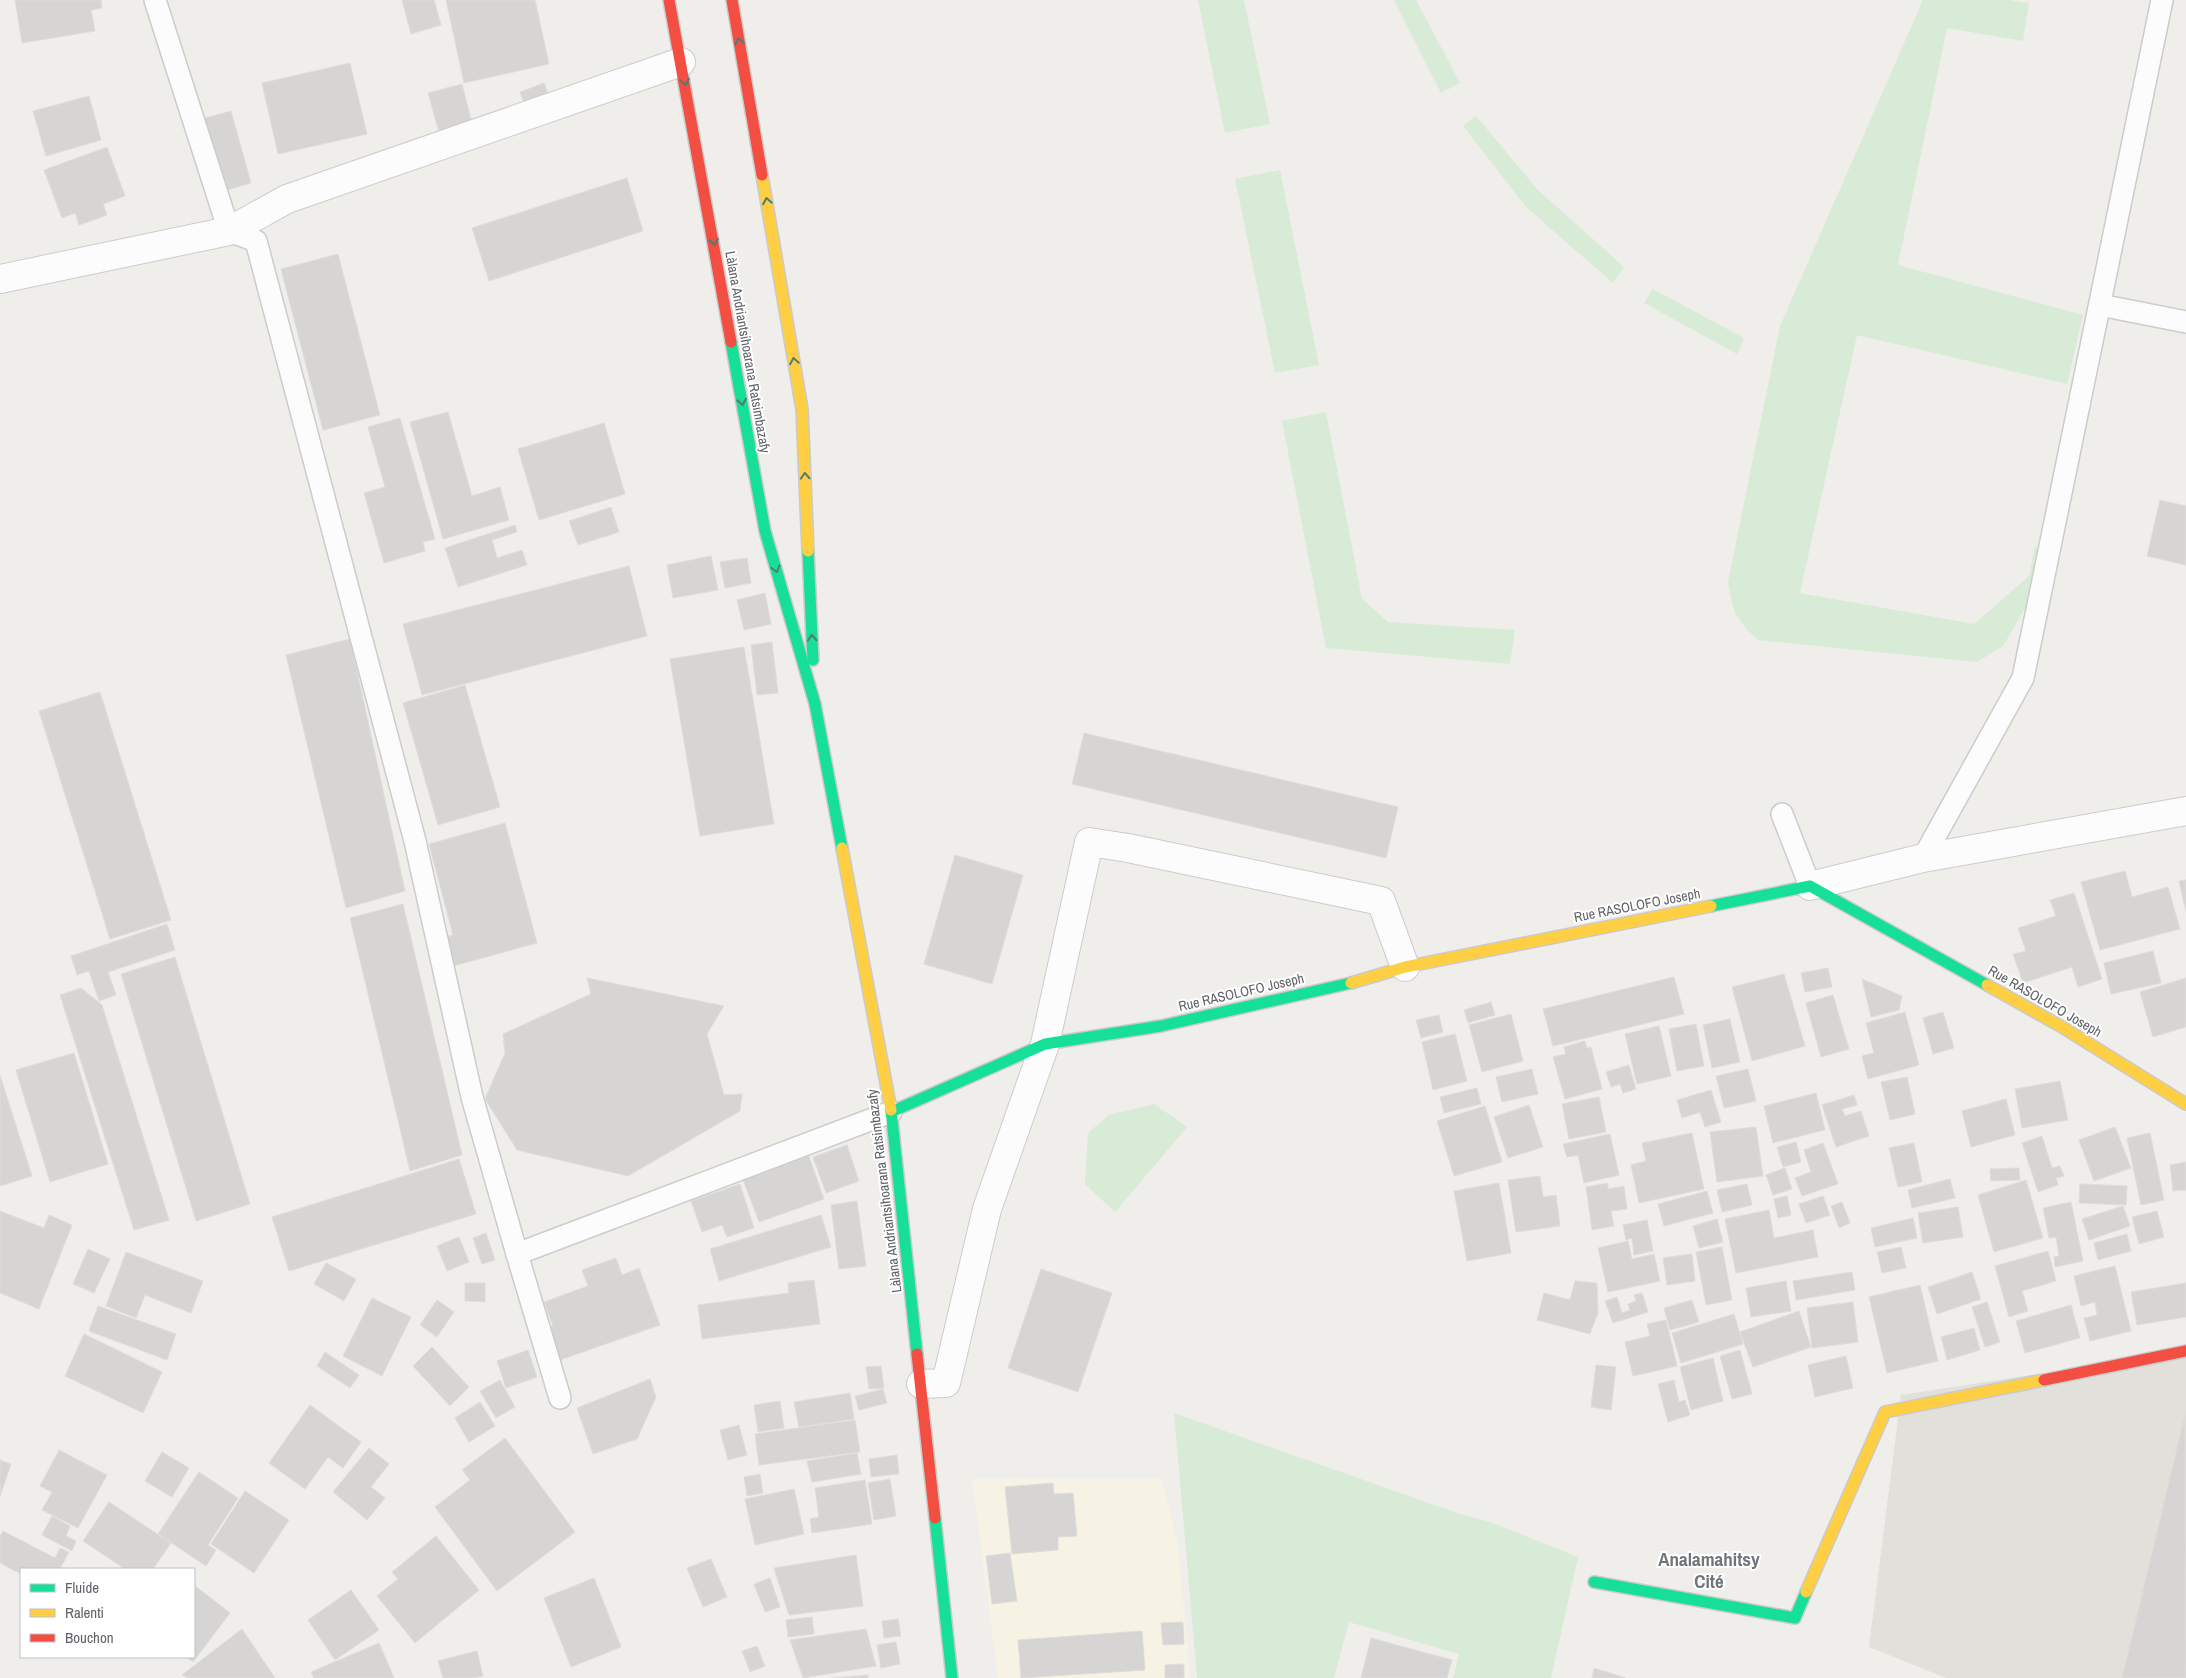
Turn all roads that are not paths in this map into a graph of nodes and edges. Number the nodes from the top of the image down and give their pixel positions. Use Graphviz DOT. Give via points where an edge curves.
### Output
graph roads {
  1 [pos="155,0"];
  2 [pos="669,0"];
  3 [pos="732,0"];
  4 [pos="2162,0"];
  5 [pos="682,62"];
  6 [pos="229,231"];
  7 [pos="0,279"];
  8 [pos="2100,305"];
  9 [pos="2186,322"];
  10 [pos="815,704"];
  11 [pos="2186,811"];
  12 [pos="1782,814"];
  13 [pos="1923,858"];
  14 [pos="1810,886"];
  15 [pos="1405,967"];
  16 [pos="1044,1044"];
  17 [pos="2186,1104"];
  18 [pos="891,1112"];
  19 [pos="517,1254"];
  20 [pos="2186,1351"];
  21 [pos="921,1384"];
  22 [pos="560,1398"];
  23 [pos="1594,1582"];
  24 [pos="952,1678"];
  1 -- 6 [label="lane"];
  2 -- 5 [label="main road, Làlana Andriantsihoarana Ratsimbazafy"];
  10 -- 3 [label="main road, Làlana Andriantsihoarana Ratsimbazafy, one-way" via="802,409"];
  4 -- 8 [label="lane"];
  5 -- 6 [label="street" via="287,199"];
  5 -- 10 [label="main road, Làlana Andriantsihoarana Ratsimbazafy, one-way" via="765,531"];
  6 -- 7 [label="street"];
  6 -- 19 [label="lane" via="256,241 415,841 472,1097"];
  8 -- 9 [label="lane"];
  8 -- 13 [label="lane" via="2023,678"];
  10 -- 18 [label="main road, Làlana Andriantsihoarana Ratsimbazafy"];
  11 -- 13 [label="street"];
  12 -- 14 [label="lane"];
  13 -- 14 [label="street"];
  14 -- 15 [label="main road, Rue RASOLOFO Joseph"];
  14 -- 17 [label="main road, Rue RASOLOFO Joseph" via="2062,1027"];
  15 -- 16 [label="main road, Rue RASOLOFO Joseph" via="1161,1026"];
  15 -- 16 [label="street" via="1381,902 1088,842"];
  16 -- 18 [label="main road, Rue RASOLOFO Joseph"];
  16 -- 21 [label="street" via="987,1209 946,1384"];
  18 -- 19 [label="lane"];
  18 -- 21 [label="main road, Làlana Andriantsihoarana Ratsimbazafy"];
  19 -- 22 [label="lane"];
  20 -- 23 [label="main road" via="1885,1412 1795,1618"];
  21 -- 24 [label="main road, Làlana Andriantsihoarana Ratsimbazafy"];
}
